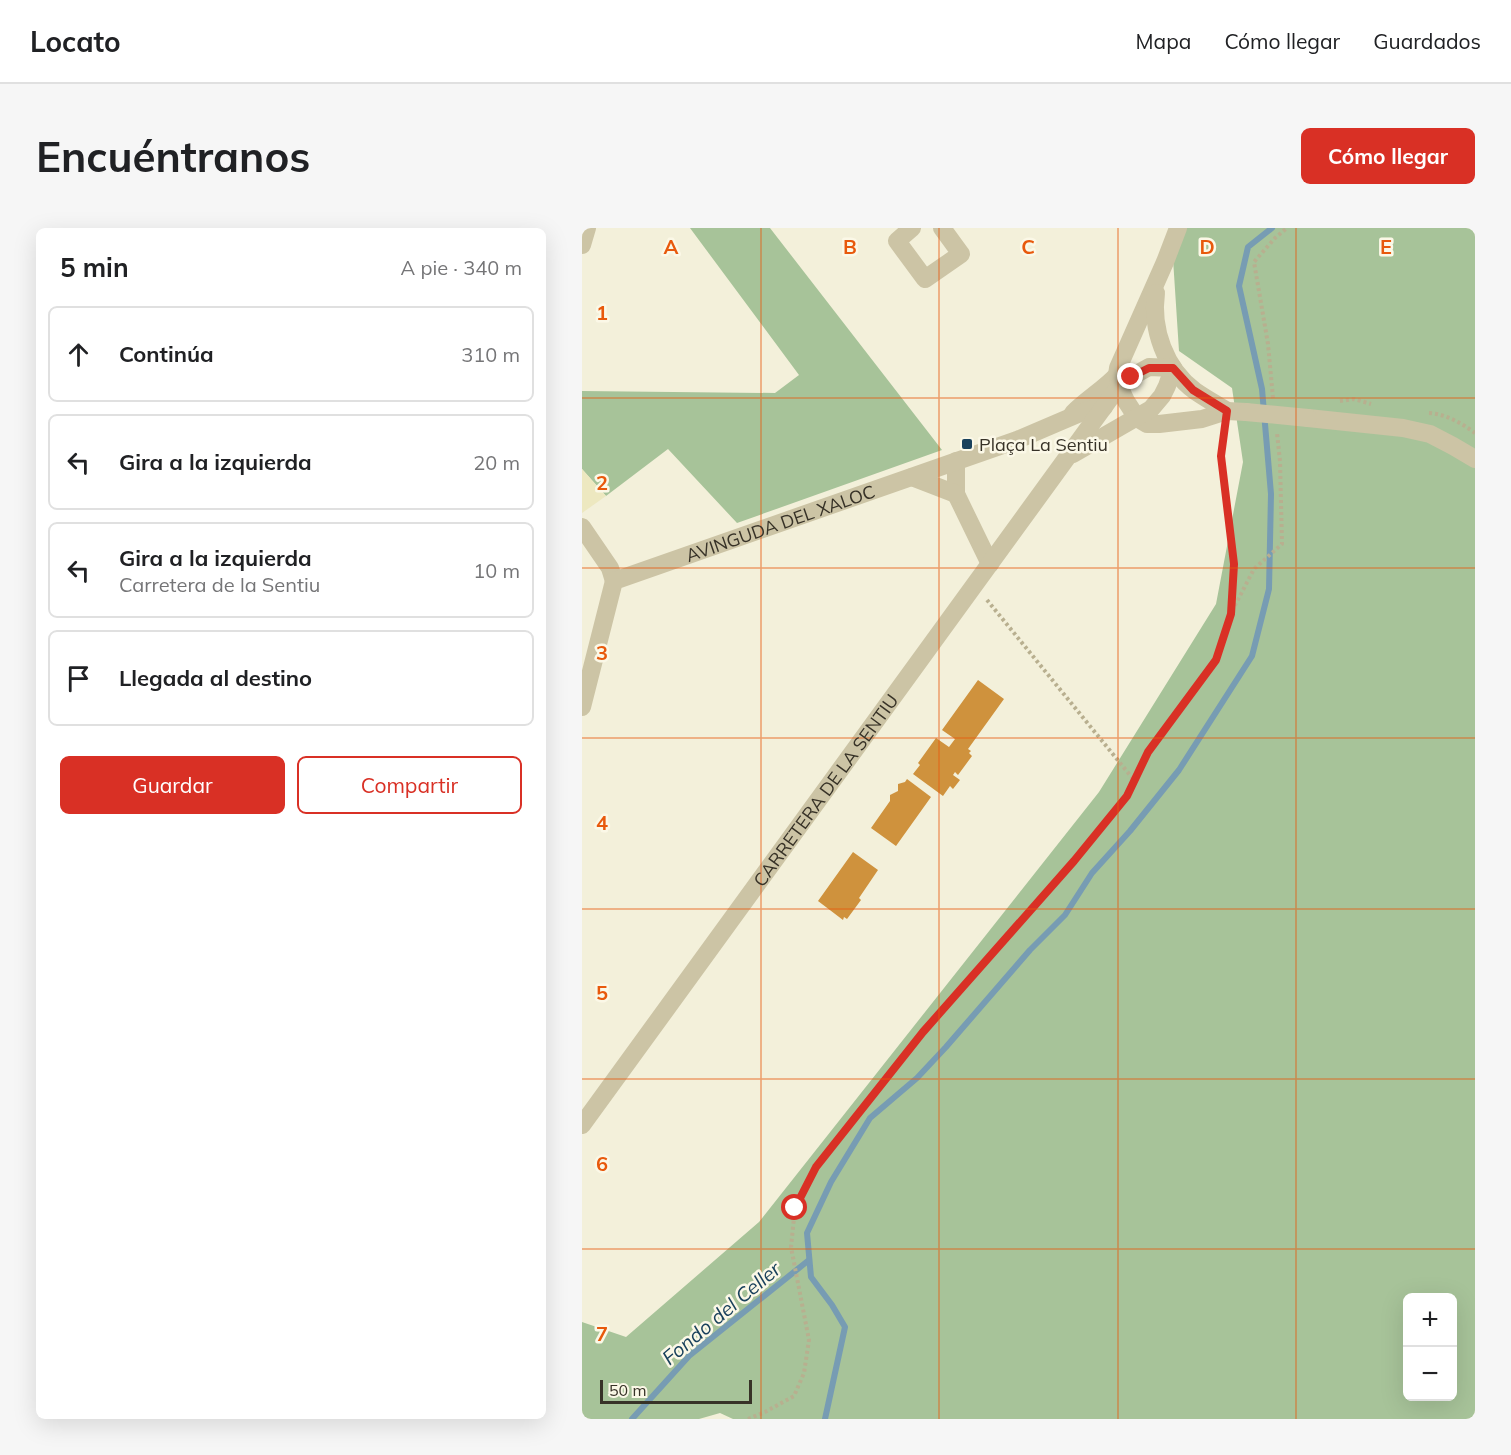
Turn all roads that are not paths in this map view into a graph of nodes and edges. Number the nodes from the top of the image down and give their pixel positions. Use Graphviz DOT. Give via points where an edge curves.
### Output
graph roads {
  1 [pos="587,228"];
  2 [pos="912,228"];
  3 [pos="942,228"];
  4 [pos="1178,228"];
  5 [pos="582,245"];
  6 [pos="1157,280"];
  7 [pos="1173,368"];
  8 [pos="1118,381"];
  9 [pos="1104,407"];
  10 [pos="1227,411"];
  11 [pos="1137,418"];
  12 [pos="1067,419"];
  13 [pos="1069,456"];
  14 [pos="1475,459"];
  15 [pos="956,461"];
  16 [pos="912,477"];
  17 [pos="956,494"];
  18 [pos="582,527"];
  19 [pos="990,564"];
  20 [pos="614,581"];
  21 [pos="582,707"];
  22 [pos="582,1125"];
  1 -- 5 [label="street"];
  2 -- 3 [label="street" via="897,241 926,279 961,254"];
  4 -- 6 [label="street"];
  6 -- 7 [label="street" via="1156,324"];
  6 -- 8 [label="street" via="1118,369"];
  7 -- 8 [label="street" via="1149,368"];
  7 -- 10 [label="street" via="1193,390"];
  7 -- 11 [label="street" via="1162,396"];
  8 -- 9 [label="street"];
  8 -- 11 [label="street"];
  8 -- 12 [label="street, AVINGUDA DEL XALOC" via="1110,383"];
  9 -- 12 [label="street, AVINGUDA DEL XALOC"];
  9 -- 13 [label="street"];
  10 -- 11 [label="street" via="1202,419 1159,424 1147,424"];
  10 -- 14 [label="street, bridge" via="1403,428 1430,434"];
  11 -- 13 [label="street"];
  12 -- 15 [label="street, AVINGUDA DEL XALOC"];
  13 -- 19 [label="street, CARRETERA DE LA SENTIU"];
  15 -- 16 [label="street, AVINGUDA DEL XALOC"];
  15 -- 17 [label="street"];
  16 -- 17 [label="street"];
  16 -- 20 [label="street, AVINGUDA DEL XALOC"];
  17 -- 19 [label="street"];
  18 -- 20 [label="street" via="610,568"];
  19 -- 22 [label="street, CARRETERA DE LA SENTIU"];
  20 -- 21 [label="street"];
}
